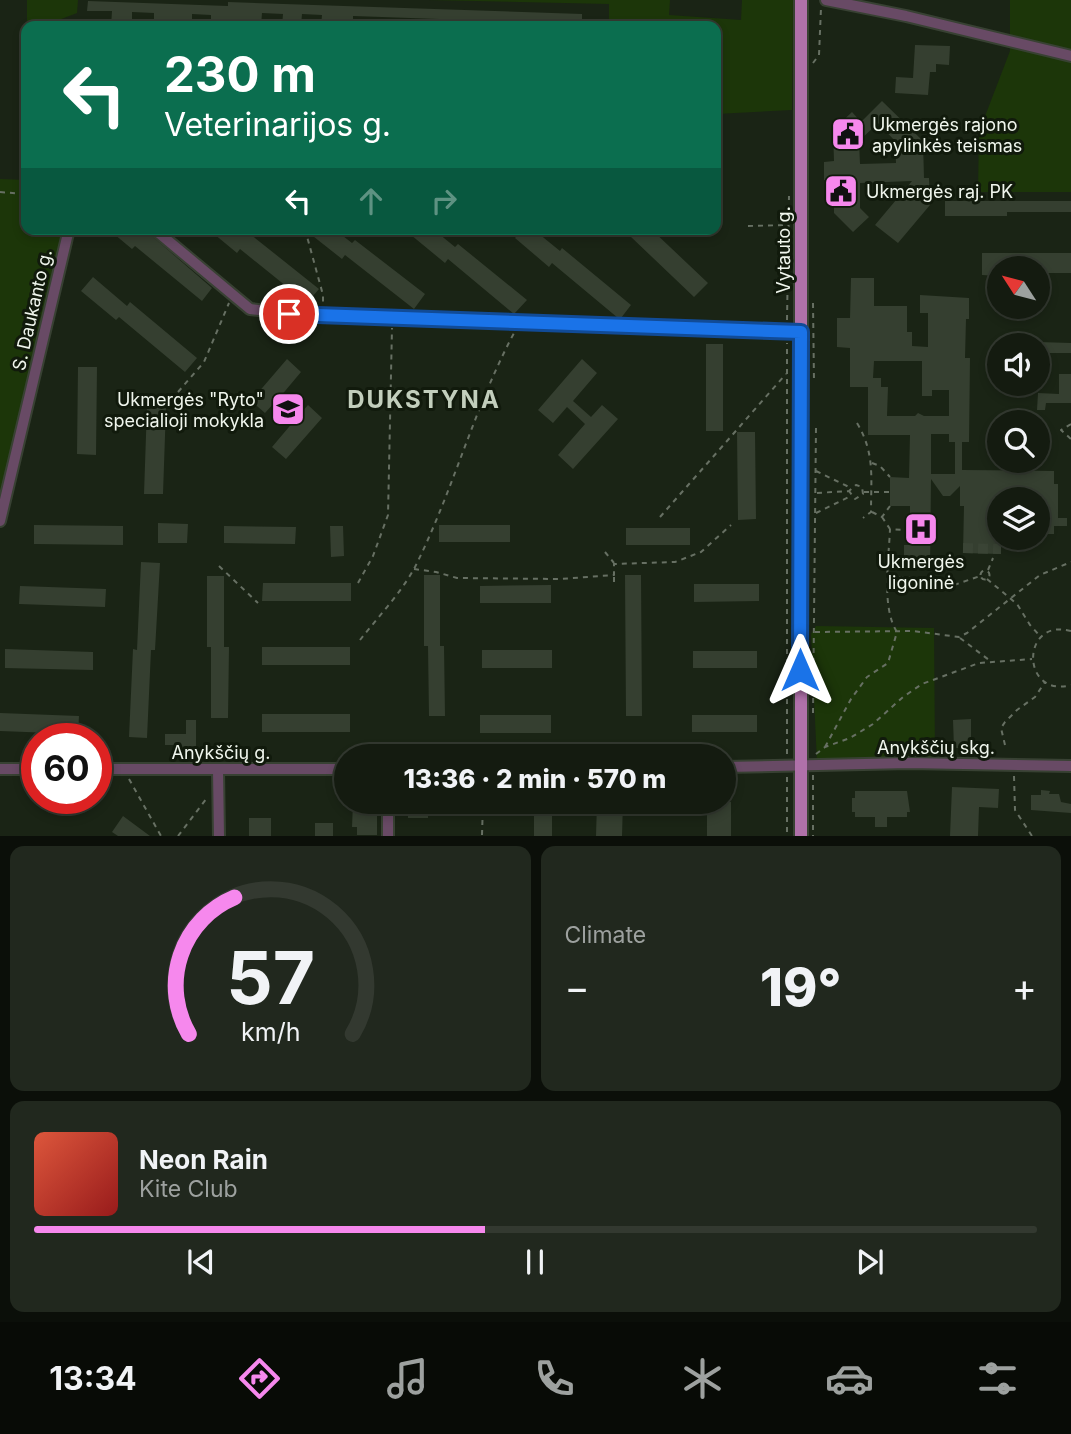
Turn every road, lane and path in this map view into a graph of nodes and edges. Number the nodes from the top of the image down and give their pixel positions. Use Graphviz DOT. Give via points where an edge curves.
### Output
graph roads {
  1 [pos="801,0"];
  2 [pos="824,0"];
  3 [pos="1071,56"];
  4 [pos="813,63"];
  5 [pos="0,192"];
  6 [pos="789,192"];
  7 [pos="21,194"];
  8 [pos="789,225"];
  9 [pos="748,226"];
  10 [pos="68,235"];
  11 [pos="161,235"];
  12 [pos="307,235"];
  13 [pos="234,297"];
  14 [pos="813,300"];
  15 [pos="323,315"];
  16 [pos="392,318"];
  17 [pos="520,323"];
  18 [pos="794,332"];
  19 [pos="788,372"];
  20 [pos="814,382"];
  21 [pos="178,392"];
  22 [pos="857,423"];
  23 [pos="1071,424"];
  24 [pos="816,427"];
  25 [pos="1071,439"];
  26 [pos="871,462"];
  27 [pos="816,470"];
  28 [pos="890,477"];
  29 [pos="850,490"];
  30 [pos="863,492"];
  31 [pos="871,492"];
  32 [pos="890,492"];
  33 [pos="800,493"];
  34 [pos="815,493"];
  35 [pos="850,496"];
  36 [pos="890,506"];
  37 [pos="871,512"];
  38 [pos="815,514"];
  39 [pos="660,517"];
  40 [pos="882,517"];
  41 [pos="863,518"];
  42 [pos="0,521"];
  43 [pos="731,524"];
  44 [pos="890,529"];
  45 [pos="903,530"];
  46 [pos="605,552"];
  47 [pos="993,558"];
  48 [pos="1071,562"];
  49 [pos="614,564"];
  50 [pos="219,566"];
  51 [pos="414,569"];
  52 [pos="987,571"];
  53 [pos="614,575"];
  54 [pos="980,576"];
  55 [pos="888,577"];
  56 [pos="917,578"];
  57 [pos="987,579"];
  58 [pos="614,582"];
  59 [pos="358,583"];
  60 [pos="954,585"];
  61 [pos="1011,598"];
  62 [pos="258,603"];
  63 [pos="1071,631"];
  64 [pos="814,632"];
  65 [pos="897,632"];
  66 [pos="959,637"];
  67 [pos="1040,637"];
  68 [pos="360,640"];
  69 [pos="1032,659"];
  70 [pos="991,661"];
  71 [pos="1045,682"];
  72 [pos="1071,685"];
  73 [pos="813,716"];
  74 [pos="813,743"];
  75 [pos="1005,745"];
  76 [pos="825,747"];
  77 [pos="1012,765"];
  78 [pos="1071,766"];
  79 [pos="736,767"];
  80 [pos="800,767"];
  81 [pos="0,769"];
  82 [pos="21,769"];
  83 [pos="218,769"];
  84 [pos="334,769"];
  85 [pos="112,770"];
  86 [pos="128,770"];
  87 [pos="218,784"];
  88 [pos="388,814"];
  89 [pos="483,814"];
  90 [pos="161,835"];
  91 [pos="178,835"];
  92 [pos="219,835"];
  93 [pos="388,835"];
  94 [pos="482,835"];
  95 [pos="787,835"];
  96 [pos="801,835"];
  97 [pos="813,835"];
  98 [pos="1032,835"];
  1 -- 18 [label="main road, Vytauto g."];
  2 -- 3 [label="street"];
  2 -- 4 [label="path" via="819,55"];
  5 -- 7 [label="path"];
  6 -- 8 [label="path"];
  8 -- 9 [label="path"];
  8 -- 18 [label="path"];
  10 -- 42 [label="street, S. Daukanto g."];
  11 -- 13 [label="street"];
  12 -- 15 [label="path" via="323,295"];
  13 -- 15 [label="street" via="250,309"];
  13 -- 21 [label="path" via="225,307 204,362"];
  14 -- 20 [label="path"];
  15 -- 16 [label="street"];
  16 -- 17 [label="street"];
  16 -- 59 [label="path" via="388,515"];
  17 -- 18 [label="street"];
  17 -- 51 [label="path"];
  18 -- 19 [label="path"];
  18 -- 33 [label="main road, Vytauto g."];
  19 -- 39 [label="path"];
  19 -- 80 [label="path"];
  22 -- 26 [label="path"];
  23 -- 25 [label="path" via="1060,430"];
  24 -- 27 [label="path"];
  26 -- 28 [label="path"];
  26 -- 31 [label="path"];
  27 -- 29 [label="path"];
  27 -- 34 [label="path"];
  29 -- 30 [label="path" via="859,485"];
  29 -- 34 [label="path"];
  29 -- 35 [label="path"];
  30 -- 31 [label="path"];
  30 -- 35 [label="path" via="859,499"];
  31 -- 32 [label="path"];
  31 -- 37 [label="path"];
  33 -- 34 [label="path"];
  33 -- 80 [label="main road, Vytauto g."];
  34 -- 38 [label="path"];
  35 -- 38 [label="path"];
  36 -- 40 [label="path"];
  37 -- 40 [label="path"];
  37 -- 41 [label="path"];
  38 -- 64 [label="path"];
  40 -- 44 [label="path"];
  43 -- 49 [label="path" via="701,552 675,562"];
  44 -- 45 [label="path"];
  44 -- 55 [label="path"];
  46 -- 49 [label="path"];
  47 -- 52 [label="path"];
  48 -- 61 [label="path" via="1040,575"];
  49 -- 53 [label="path"];
  50 -- 62 [label="path"];
  51 -- 53 [label="path" via="457,578"];
  51 -- 68 [label="path"];
  52 -- 54 [label="path"];
  52 -- 57 [label="path"];
  53 -- 58 [label="path"];
  54 -- 57 [label="path"];
  54 -- 60 [label="path"];
  55 -- 56 [label="path"];
  55 -- 65 [label="path" via="891,622"];
  57 -- 61 [label="path"];
  61 -- 66 [label="path"];
  61 -- 67 [label="path"];
  63 -- 67 [label="path" via="1058,629"];
  64 -- 65 [label="path"];
  64 -- 73 [label="path"];
  65 -- 66 [label="path"];
  65 -- 76 [label="path" via="888,663 867,677"];
  66 -- 70 [label="path"];
  67 -- 69 [label="path"];
  69 -- 70 [label="path"];
  69 -- 71 [label="path"];
  70 -- 76 [label="path" via="922,684 873,724"];
  71 -- 72 [label="path"];
  71 -- 75 [label="path" via="1035,697 1004,722"];
  74 -- 76 [label="path" via="813,757"];
  77 -- 78 [label="street, Anykščių skg."];
  77 -- 80 [label="street, Anykščių skg."];
  77 -- 98 [label="path" via="1014,810"];
  79 -- 80 [label="street"];
  80 -- 95 [label="path"];
  80 -- 96 [label="main road, Vytauto g."];
  80 -- 97 [label="path"];
  81 -- 82 [label="street"];
  83 -- 84 [label="street, Anykščių g."];
  83 -- 86 [label="street, Anykščių g."];
  83 -- 87 [label="street"];
  85 -- 86 [label="street, Anykščių g."];
  86 -- 90 [label="path" via="128,778"];
  87 -- 91 [label="path" via="212,784 211,792"];
  87 -- 92 [label="street"];
  88 -- 93 [label="street"];
  89 -- 94 [label="path"];
}
